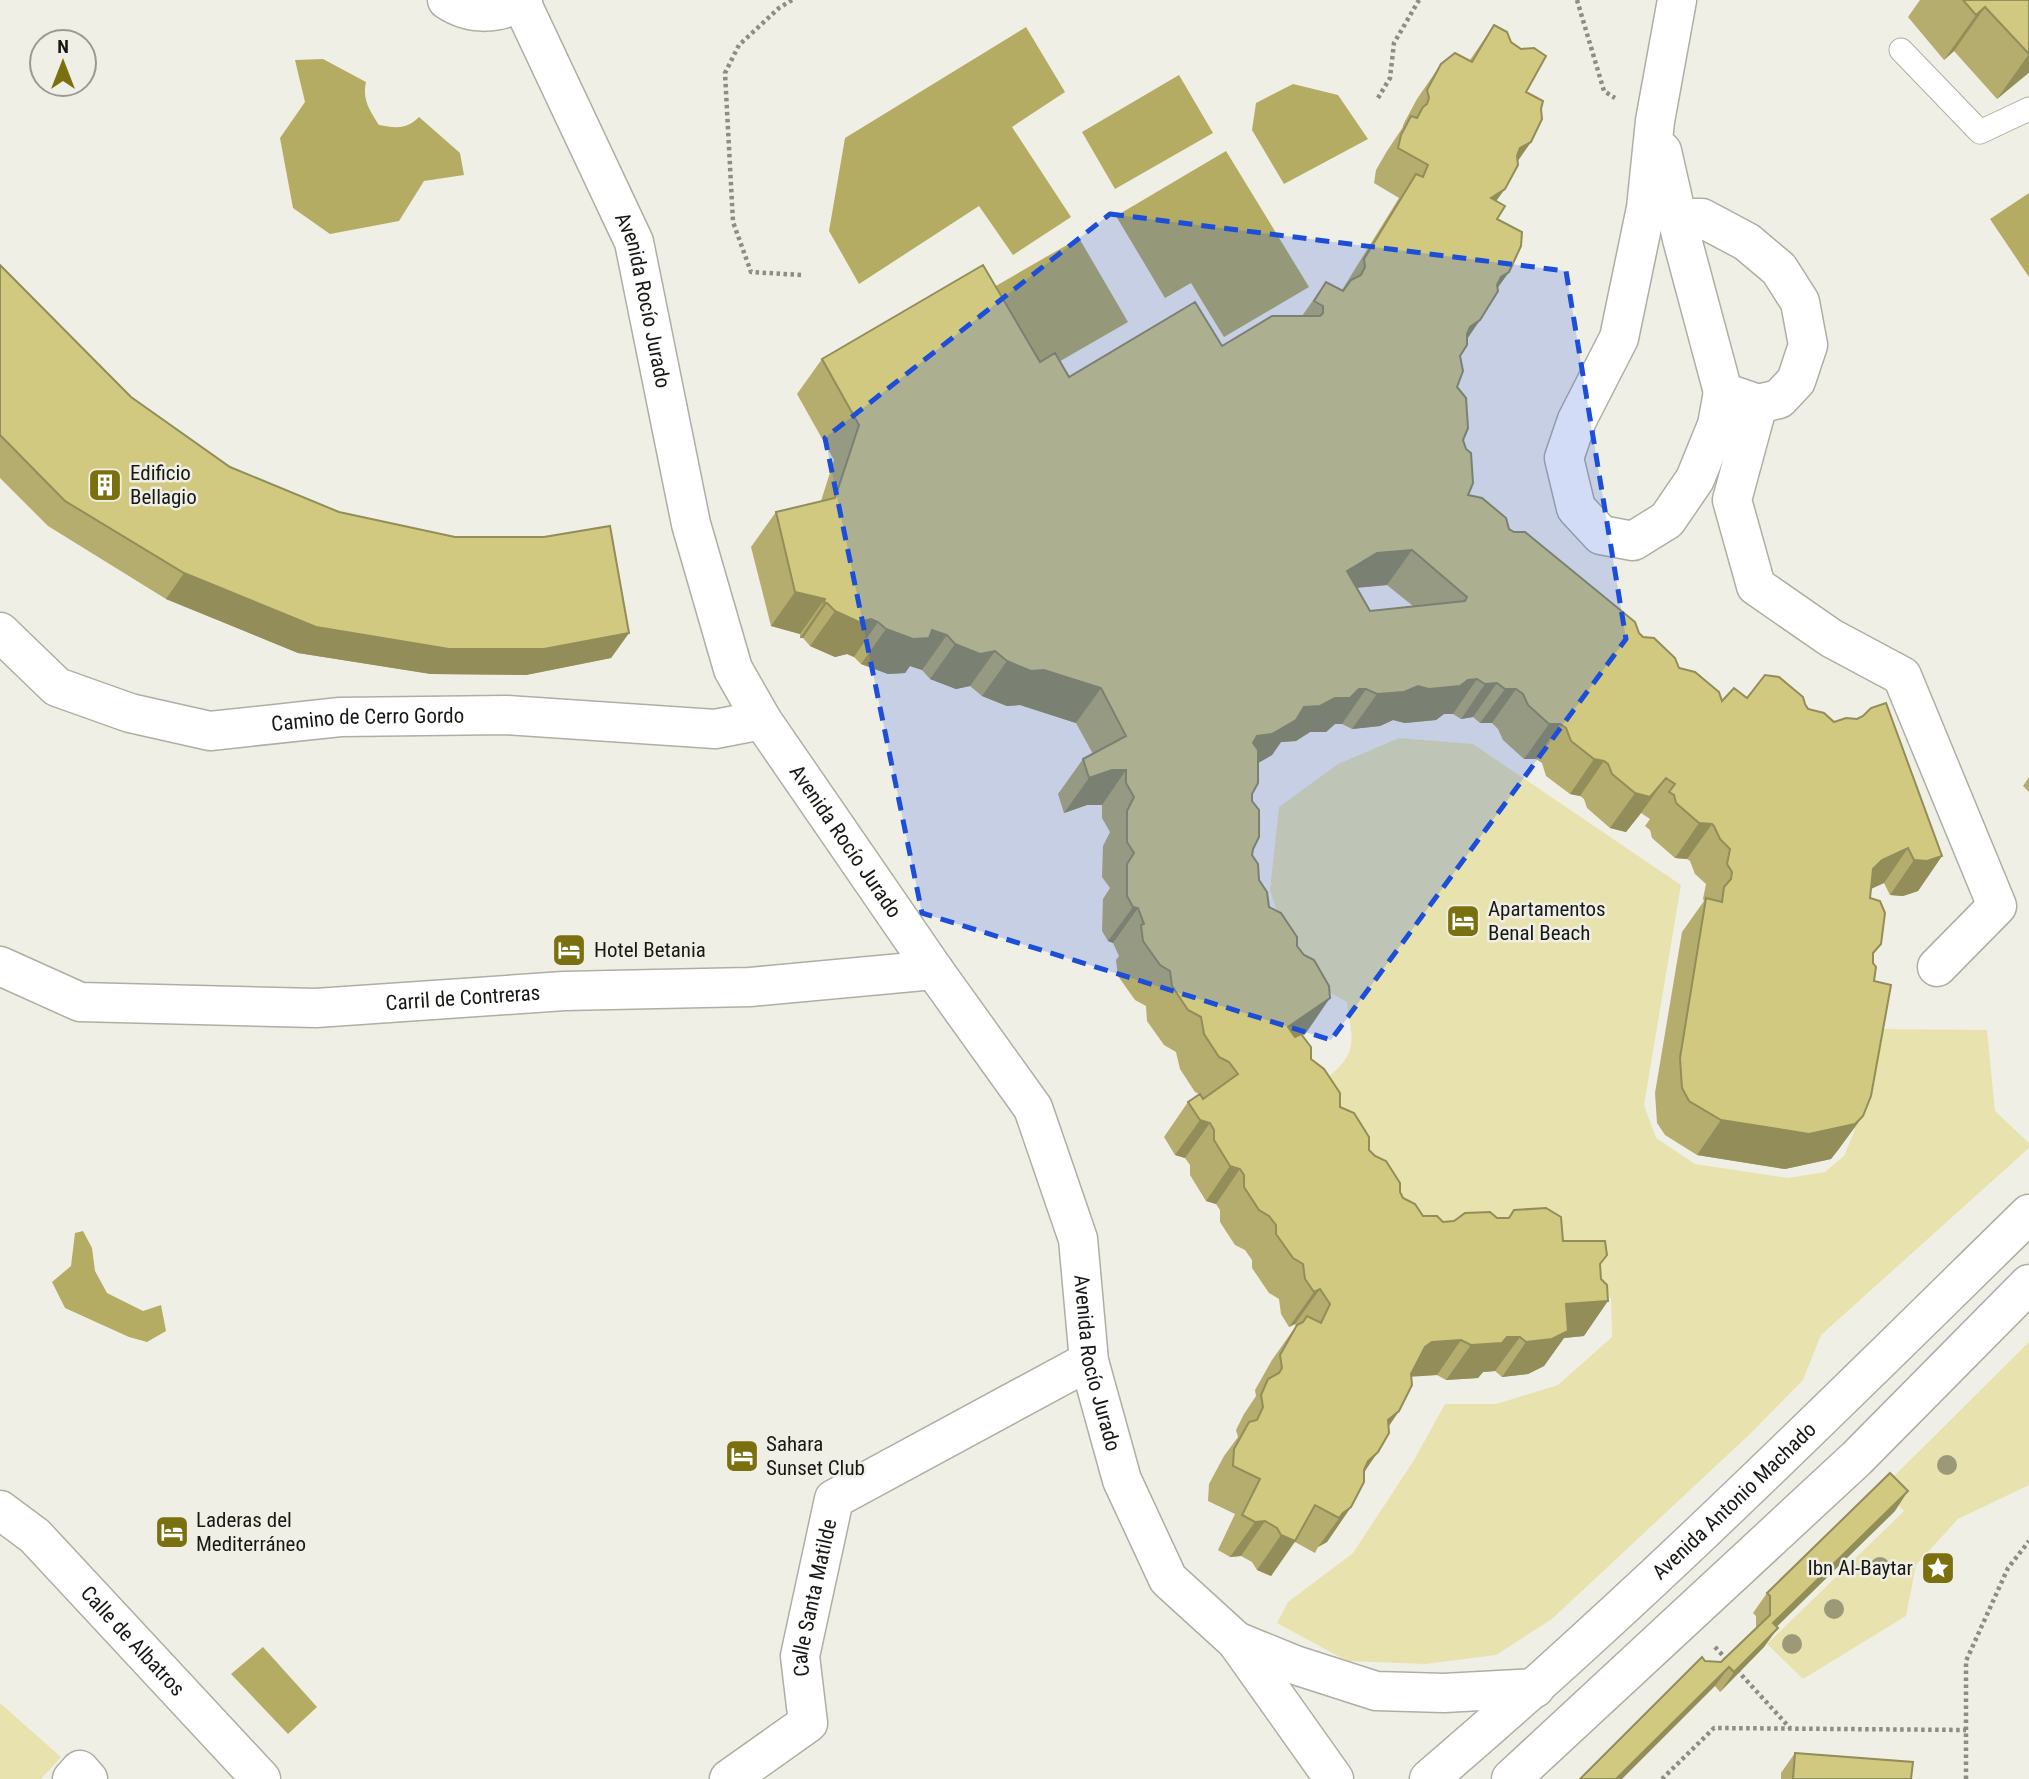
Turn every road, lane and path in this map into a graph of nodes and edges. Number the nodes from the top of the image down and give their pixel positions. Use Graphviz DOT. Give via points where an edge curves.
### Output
graph roads {
  1 [pos="792,0"];
  2 [pos="1419,0"];
  3 [pos="1577,0"];
  4 [pos="1677,0"];
  5 [pos="522,1"];
  6 [pos="449,2"];
  7 [pos="1901,50"];
  8 [pos="1378,98"];
  9 [pos="2029,109"];
  10 [pos="1655,121"];
  11 [pos="1682,239"];
  12 [pos="801,275"];
  13 [pos="1740,398"];
  14 [pos="0,632"];
  15 [pos="762,720"];
  16 [pos="0,966"];
  17 [pos="1937,967"];
  18 [pos="934,970"];
  19 [pos="2029,1214"];
  20 [pos="2029,1284"];
  21 [pos="1089,1361"];
  22 [pos="0,1510"];
  23 [pos="2029,1541"];
  24 [pos="1686,1615"];
  25 [pos="1236,1641"];
  26 [pos="1535,1688"];
  27 [pos="1791,1729"];
  28 [pos="1966,1730"];
  29 [pos="72,1779"];
  30 [pos="88,1779"];
  31 [pos="261,1779"];
  32 [pos="729,1779"];
  33 [pos="1334,1779"];
  34 [pos="1429,1779"];
  35 [pos="1511,1779"];
  36 [pos="1662,1779"];
  37 [pos="1965,1779"];
  1 -- 12 [label="path" via="739,45 725,73 733,222 751,272"];
  2 -- 8 [label="path" via="1394,43 1390,78"];
  3 -- 10 [label="path" via="1604,91"];
  4 -- 10 [label="street"];
  5 -- 6 [label="street" via="489,12"];
  5 -- 15 [label="street, Avenida Rocío Jurado" via="634,242 691,524 733,668"];
  7 -- 9 [label="lane" via="1980,132"];
  10 -- 11 [label="street"];
  10 -- 13 [label="street" via="1646,208 1619,338 1577,421 1564,458 1576,508 1601,536 1633,541 1667,520 1695,479 1717,425"];
  11 -- 13 [label="street"];
  11 -- 13 [label="street" via="1691,218 1702,218 1748,242 1779,269 1800,302 1808,345 1796,381 1779,399"];
  13 -- 17 [label="street" via="1732,500 1756,586 1830,638 1902,676 1997,906"];
  14 -- 15 [label="street, Camino de Cerro Gordo" via="57,687 130,713 210,731 354,717 506,715 715,729"];
  15 -- 18 [label="street, Avenida Rocío Jurado"];
  16 -- 18 [label="street, Carril de Contreras" via="80,1002 316,1008 564,991 750,987"];
  18 -- 21 [label="street, Avenida Rocío Jurado" via="1033,1108 1078,1239"];
  19 -- 26 [label="street, Avenida Antonio Machado"];
  20 -- 24 [label="street" via="1857,1458"];
  21 -- 25 [label="street, Avenida Rocío Jurado" via="1122,1480 1168,1579"];
  21 -- 32 [label="street, Calle Santa Matilde" via="834,1499 800,1656 808,1723"];
  22 -- 31 [label="street, Calle de Albatros" via="35,1536"];
  23 -- 28 [label="path" via="2008,1569 1966,1661"];
  24 -- 27 [label="path"];
  24 -- 35 [label="street"];
  25 -- 26 [label="street, Avenida Rocío Jurado" via="1376,1691"];
  25 -- 33 [label="street, Avenida Rocío Jurado"];
  26 -- 34 [label="street, Avenida Antonio Machado"];
  27 -- 28 [label="path"];
  27 -- 36 [label="path" via="1714,1728"];
  28 -- 37 [label="path"];
  29 -- 30 [label="street" via="80,1770"];
}
